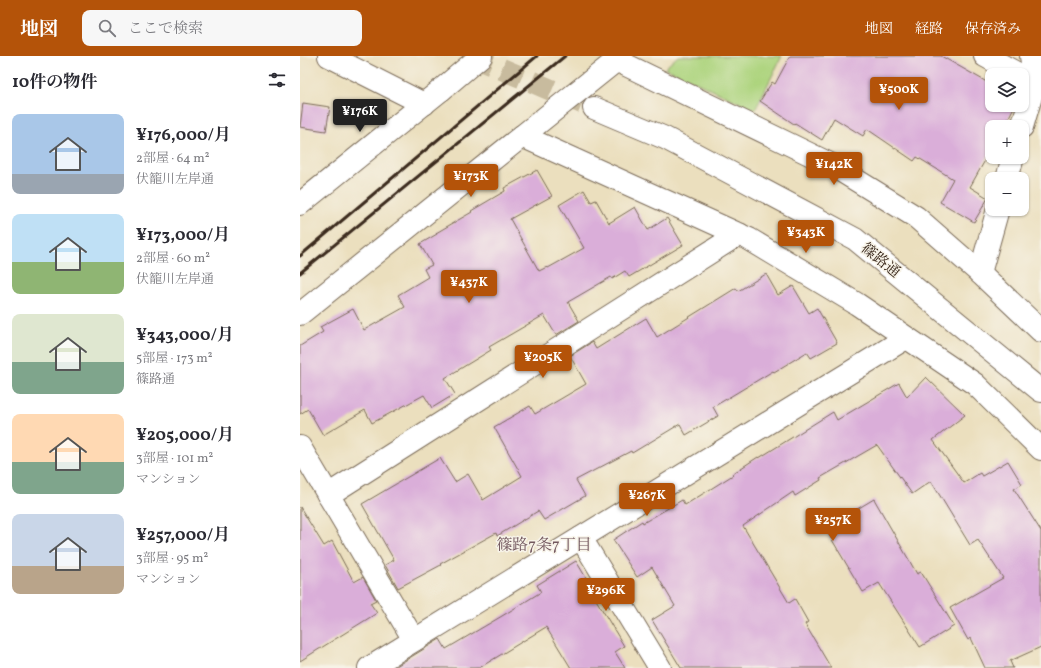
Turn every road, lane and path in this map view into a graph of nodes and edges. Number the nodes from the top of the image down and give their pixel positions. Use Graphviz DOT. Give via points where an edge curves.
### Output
graph roads {
  1 [pos="330,56"];
  2 [pos="481,56"];
  3 [pos="985,56"];
  4 [pos="1031,56"];
  5 [pos="619,58"];
  6 [pos="1007,68"];
  7 [pos="1028,68"];
  8 [pos="424,104"];
  9 [pos="594,108"];
  10 [pos="522,136"];
  11 [pos="300,204"];
  12 [pos="996,216"];
  13 [pos="739,234"];
  14 [pos="980,273"];
  15 [pos="300,314"];
  16 [pos="1041,331"];
  17 [pos="906,338"];
  18 [pos="1041,391"];
  19 [pos="300,447"];
  20 [pos="1041,449"];
  21 [pos="328,494"];
  22 [pos="581,538"];
  23 [pos="414,640"];
  24 [pos="369,668"];
  25 [pos="660,668"];
  1 -- 8 [label="street"];
  2 -- 8 [label="street"];
  3 -- 6 [label="street"];
  4 -- 7 [label="street"];
  5 -- 10 [label="street"];
  5 -- 14 [label="street" via="830,164 916,217"];
  8 -- 11 [label="street"];
  9 -- 18 [label="street, 篠路通" via="665,138 855,239"];
  10 -- 13 [label="street"];
  10 -- 15 [label="street"];
  12 -- 14 [label="street"];
  13 -- 17 [label="street" via="857,304"];
  13 -- 21 [label="street"];
  14 -- 16 [label="street"];
  17 -- 20 [label="street" via="975,384"];
  17 -- 22 [label="street"];
  19 -- 21 [label="street"];
  21 -- 23 [label="street"];
  22 -- 23 [label="street"];
  22 -- 25 [label="street"];
  23 -- 24 [label="street"];
}
